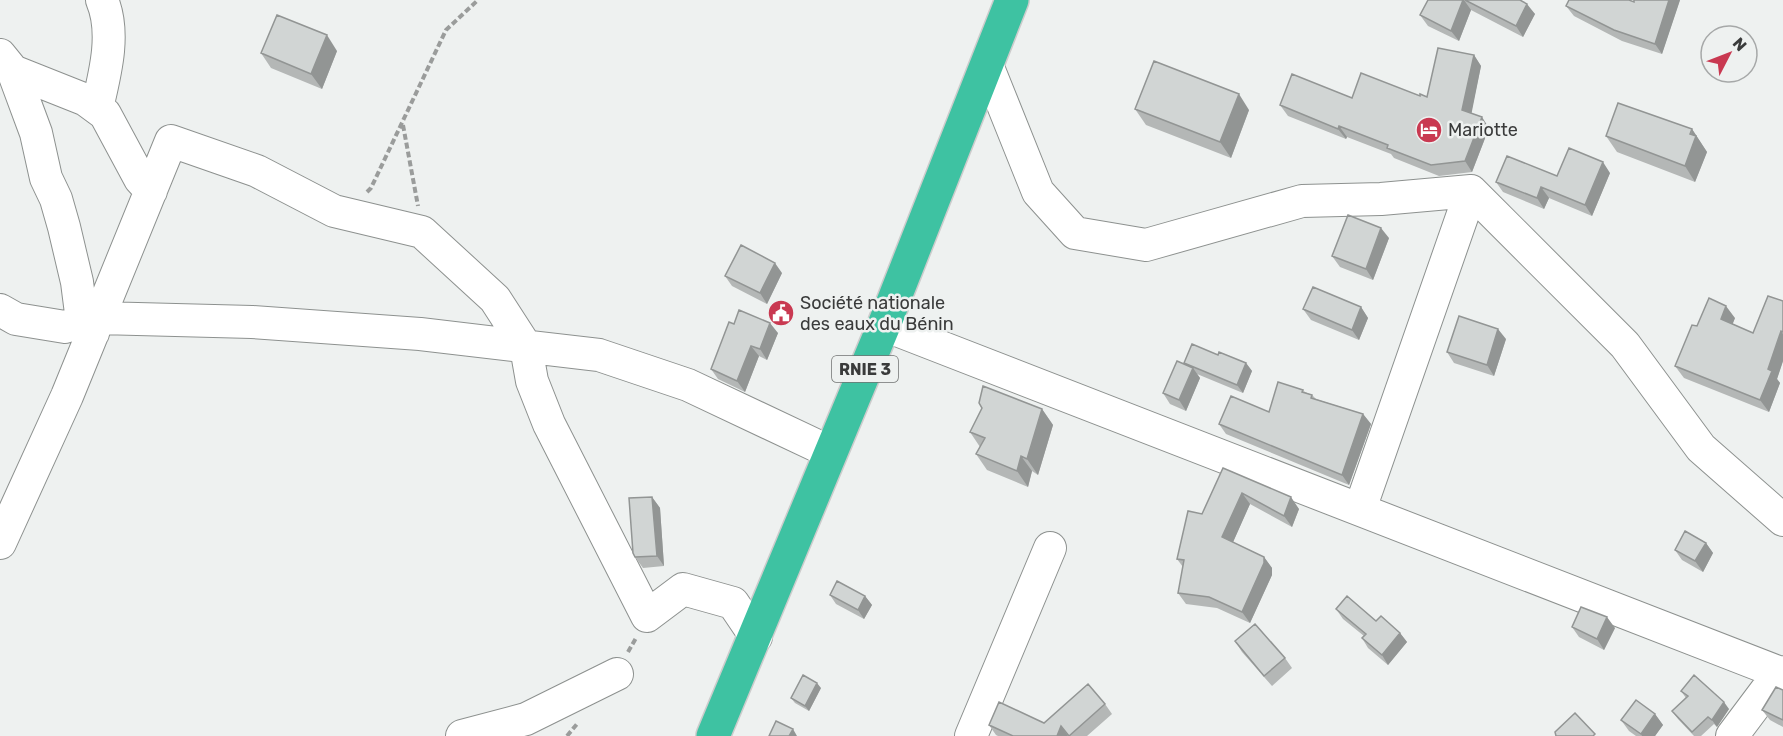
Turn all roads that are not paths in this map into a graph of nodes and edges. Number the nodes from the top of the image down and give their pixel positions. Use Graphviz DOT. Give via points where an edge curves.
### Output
graph roads {
  1 [pos="102,0"];
  2 [pos="1012,0"];
  3 [pos="6,63"];
  4 [pos="987,65"];
  5 [pos="97,108"];
  6 [pos="151,191"];
  7 [pos="1471,191"];
  8 [pos="0,310"];
  9 [pos="91,324"];
  10 [pos="884,325"];
  11 [pos="526,346"];
  12 [pos="830,452"];
  13 [pos="1360,509"];
  14 [pos="1783,520"];
  15 [pos="0,543"];
  16 [pos="1050,548"];
  17 [pos="756,637"];
  18 [pos="1781,673"];
  19 [pos="617,674"];
  20 [pos="462,736"];
  21 [pos="713,736"];
  22 [pos="971,736"];
  23 [pos="1732,736"];
  1 -- 5 [label="street" via="108,14 107,68"];
  2 -- 4 [label="highway, RNIE 3"];
  3 -- 5 [label="street"];
  3 -- 9 [label="street" via="36,133"];
  4 -- 7 [label="street" via="1038,192 1075,233 1146,245 1302,201"];
  4 -- 10 [label="highway, RNIE 3"];
  5 -- 6 [label="street" via="105,114 140,179"];
  6 -- 9 [label="street"];
  6 -- 11 [label="street" via="171,141 257,171 340,213 422,232 495,299"];
  7 -- 13 [label="street"];
  7 -- 14 [label="street" via="1625,345 1701,448"];
  8 -- 9 [label="street" via="16,319 65,327"];
  9 -- 11 [label="street" via="274,324"];
  9 -- 15 [label="street" via="67,396"];
  10 -- 12 [label="highway, RNIE 3"];
  10 -- 13 [label="street"];
  11 -- 12 [label="street" via="599,355 688,385"];
  11 -- 17 [label="street" via="532,381 549,424 647,616 683,589 733,603"];
  12 -- 17 [label="highway, RNIE 3"];
  13 -- 18 [label="street"];
  16 -- 22 [label="street"];
  17 -- 21 [label="highway, RNIE 3"];
  18 -- 23 [label="street"];
  19 -- 20 [label="street" via="526,719"];
}
